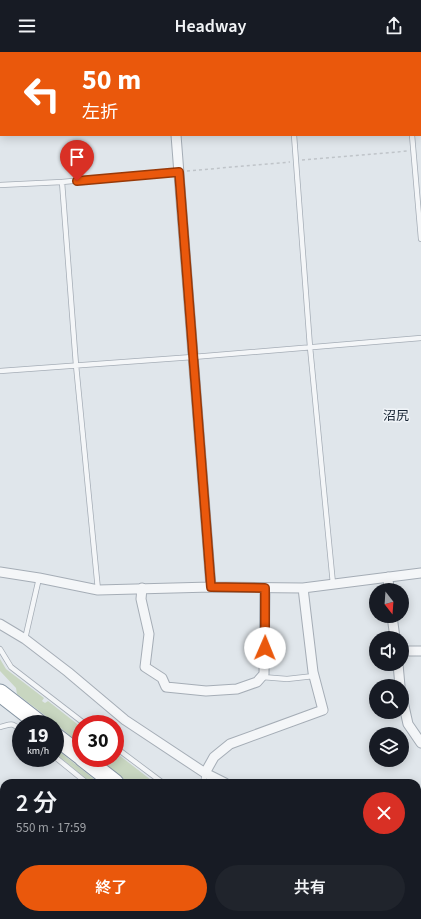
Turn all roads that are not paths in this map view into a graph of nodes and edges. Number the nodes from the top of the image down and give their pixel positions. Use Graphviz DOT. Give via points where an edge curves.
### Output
graph roads {
  1 [pos="176,136"];
  2 [pos="294,136"];
  3 [pos="412,136"];
  4 [pos="179,172"];
  5 [pos="62,182"];
  6 [pos="0,185"];
  7 [pos="421,240"];
  8 [pos="421,338"];
  9 [pos="310,347"];
  10 [pos="193,357"];
  11 [pos="76,365"];
  12 [pos="0,370"];
  13 [pos="0,572"];
  14 [pos="421,573"];
  15 [pos="388,577"];
  16 [pos="39,578"];
  17 [pos="389,583"];
  18 [pos="333,584"];
  19 [pos="211,587"];
  20 [pos="142,588"];
  21 [pos="265,588"];
  22 [pos="303,588"];
  23 [pos="98,590"];
  24 [pos="0,624"];
  25 [pos="25,639"];
  26 [pos="0,649"];
  27 [pos="409,651"];
  28 [pos="421,652"];
  29 [pos="314,676"];
  30 [pos="262,677"];
  31 [pos="0,693"];
  32 [pos="28,715"];
  33 [pos="73,715"];
  34 [pos="407,719"];
  35 [pos="12,724"];
  36 [pos="0,727"];
  37 [pos="64,743"];
  38 [pos="421,743"];
  39 [pos="72,749"];
  40 [pos="124,754"];
  41 [pos="64,764"];
  42 [pos="95,767"];
  43 [pos="205,773"];
  44 [pos="82,779"];
  45 [pos="110,779"];
  46 [pos="157,779"];
  47 [pos="204,779"];
  48 [pos="217,779"];
  1 -- 4 [label="street"];
  2 -- 9 [label="lane"];
  3 -- 7 [label="lane"];
  4 -- 5 [label="lane"];
  4 -- 10 [label="street"];
  5 -- 6 [label="lane"];
  5 -- 11 [label="lane"];
  8 -- 9 [label="lane"];
  9 -- 10 [label="lane"];
  9 -- 18 [label="lane"];
  10 -- 11 [label="lane"];
  10 -- 19 [label="street"];
  11 -- 12 [label="lane"];
  11 -- 23 [label="lane"];
  13 -- 16 [label="street"];
  14 -- 15 [label="street"];
  15 -- 17 [label="street"];
  15 -- 18 [label="street"];
  16 -- 23 [label="street"];
  16 -- 25 [label="lane"];
  18 -- 22 [label="street"];
  19 -- 20 [label="street"];
  19 -- 21 [label="street"];
  20 -- 23 [label="street"];
  20 -- 30 [label="street" via="141,599 149,634 145,667 162,678 166,687 206,691 237,689 258,682"];
  21 -- 22 [label="street"];
  21 -- 30 [label="street"];
  22 -- 29 [label="street"];
  24 -- 25 [label="street"];
  25 -- 43 [label="street" via="125,720"];
  26 -- 33 [label="lane" via="11,667"];
  27 -- 28 [label="street"];
  29 -- 30 [label="lane" via="287,679"];
  29 -- 43 [label="street" via="323,710 230,744 214,757"];
  31 -- 32 [label="highway"];
  34 -- 38 [label="street"];
  35 -- 36 [label="lane"];
  37 -- 39 [label="highway"];
  40 -- 46 [label="lane"];
  41 -- 44 [label="lane"];
  42 -- 45 [label="highway"];
  43 -- 47 [label="lane"];
  43 -- 48 [label="street"];
}
